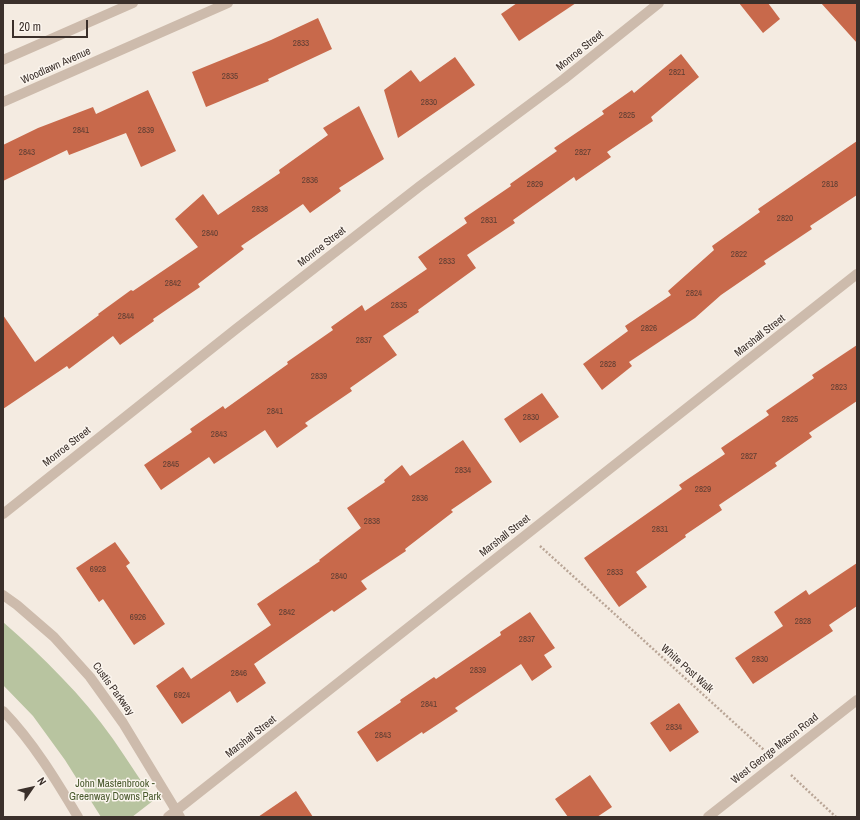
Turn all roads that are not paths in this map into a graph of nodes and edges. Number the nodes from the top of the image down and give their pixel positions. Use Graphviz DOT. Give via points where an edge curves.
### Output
graph roads {
  1 [pos="133,3"];
  2 [pos="228,3"];
  3 [pos="659,3"];
  4 [pos="3,60"];
  5 [pos="3,102"];
  6 [pos="857,274"];
  7 [pos="3,514"];
  8 [pos="3,595"];
  9 [pos="857,700"];
  10 [pos="3,711"];
  11 [pos="175,815"];
  12 [pos="78,817"];
  13 [pos="708,817"];
  1 -- 4 [label="street"];
  2 -- 5 [label="street, Woodlawn Avenue"];
  3 -- 7 [label="street, Monroe Street" via="564,79 420,186 242,324"];
  6 -- 11 [label="street, Marshall Street"];
  8 -- 11 [label="street, Custis Parkway" via="54,637 90,677 123,723"];
  9 -- 13 [label="street, West George Mason Road"];
  10 -- 12 [label="street" via="48,766"];
}
